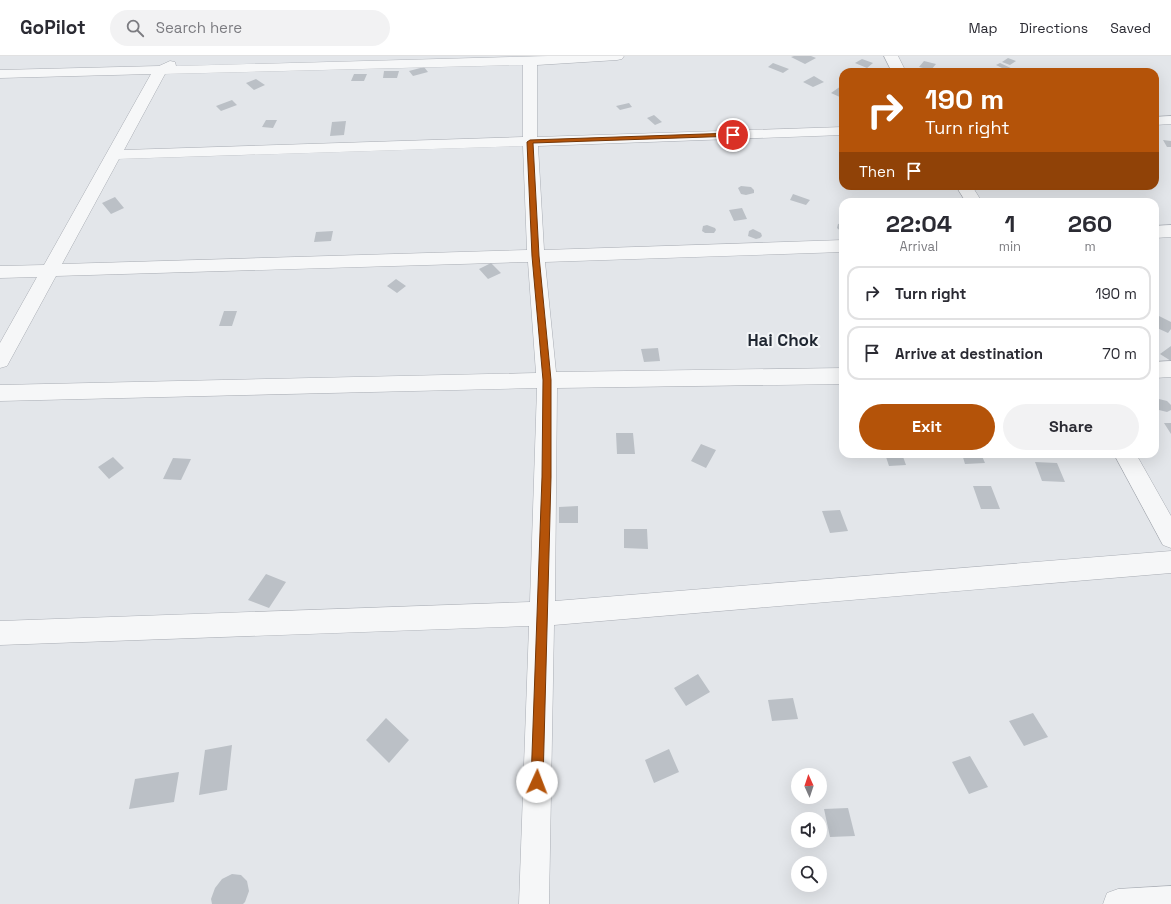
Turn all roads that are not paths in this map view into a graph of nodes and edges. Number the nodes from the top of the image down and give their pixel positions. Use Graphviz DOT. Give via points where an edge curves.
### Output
graph roads {
  1 [pos="185,56"];
  2 [pos="618,56"];
  3 [pos="891,56"];
  4 [pos="530,61"];
  5 [pos="897,68"];
  6 [pos="160,71"];
  7 [pos="0,74"];
  8 [pos="1171,120"];
  9 [pos="1159,121"];
  10 [pos="839,131"];
  11 [pos="530,142"];
  12 [pos="115,155"];
  13 [pos="1171,231"];
  14 [pos="1159,232"];
  15 [pos="839,246"];
  16 [pos="536,256"];
  17 [pos="50,271"];
  18 [pos="0,272"];
  19 [pos="0,361"];
  20 [pos="1171,369"];
  21 [pos="1159,370"];
  22 [pos="839,376"];
  23 [pos="547,380"];
  24 [pos="0,393"];
  25 [pos="1127,458"];
  26 [pos="1171,538"];
  27 [pos="1171,562"];
  28 [pos="542,614"];
  29 [pos="0,633"];
  30 [pos="1171,901"];
  31 [pos="534,904"];
  32 [pos="1118,904"];
  1 -- 6 [label="street"];
  2 -- 4 [label="street"];
  3 -- 5 [label="street"];
  4 -- 6 [label="street"];
  4 -- 11 [label="street"];
  6 -- 7 [label="street"];
  6 -- 12 [label="street"];
  8 -- 9 [label="street"];
  10 -- 11 [label="street"];
  11 -- 12 [label="street"];
  11 -- 16 [label="street"];
  12 -- 17 [label="street"];
  13 -- 14 [label="street"];
  15 -- 16 [label="street"];
  16 -- 17 [label="street"];
  16 -- 23 [label="street"];
  17 -- 18 [label="street"];
  17 -- 19 [label="street"];
  20 -- 21 [label="street"];
  22 -- 23 [label="street"];
  23 -- 24 [label="street"];
  23 -- 28 [label="street"];
  25 -- 26 [label="street"];
  27 -- 28 [label="street"];
  28 -- 29 [label="street"];
  28 -- 31 [label="street"];
  30 -- 32 [label="street"];
}
